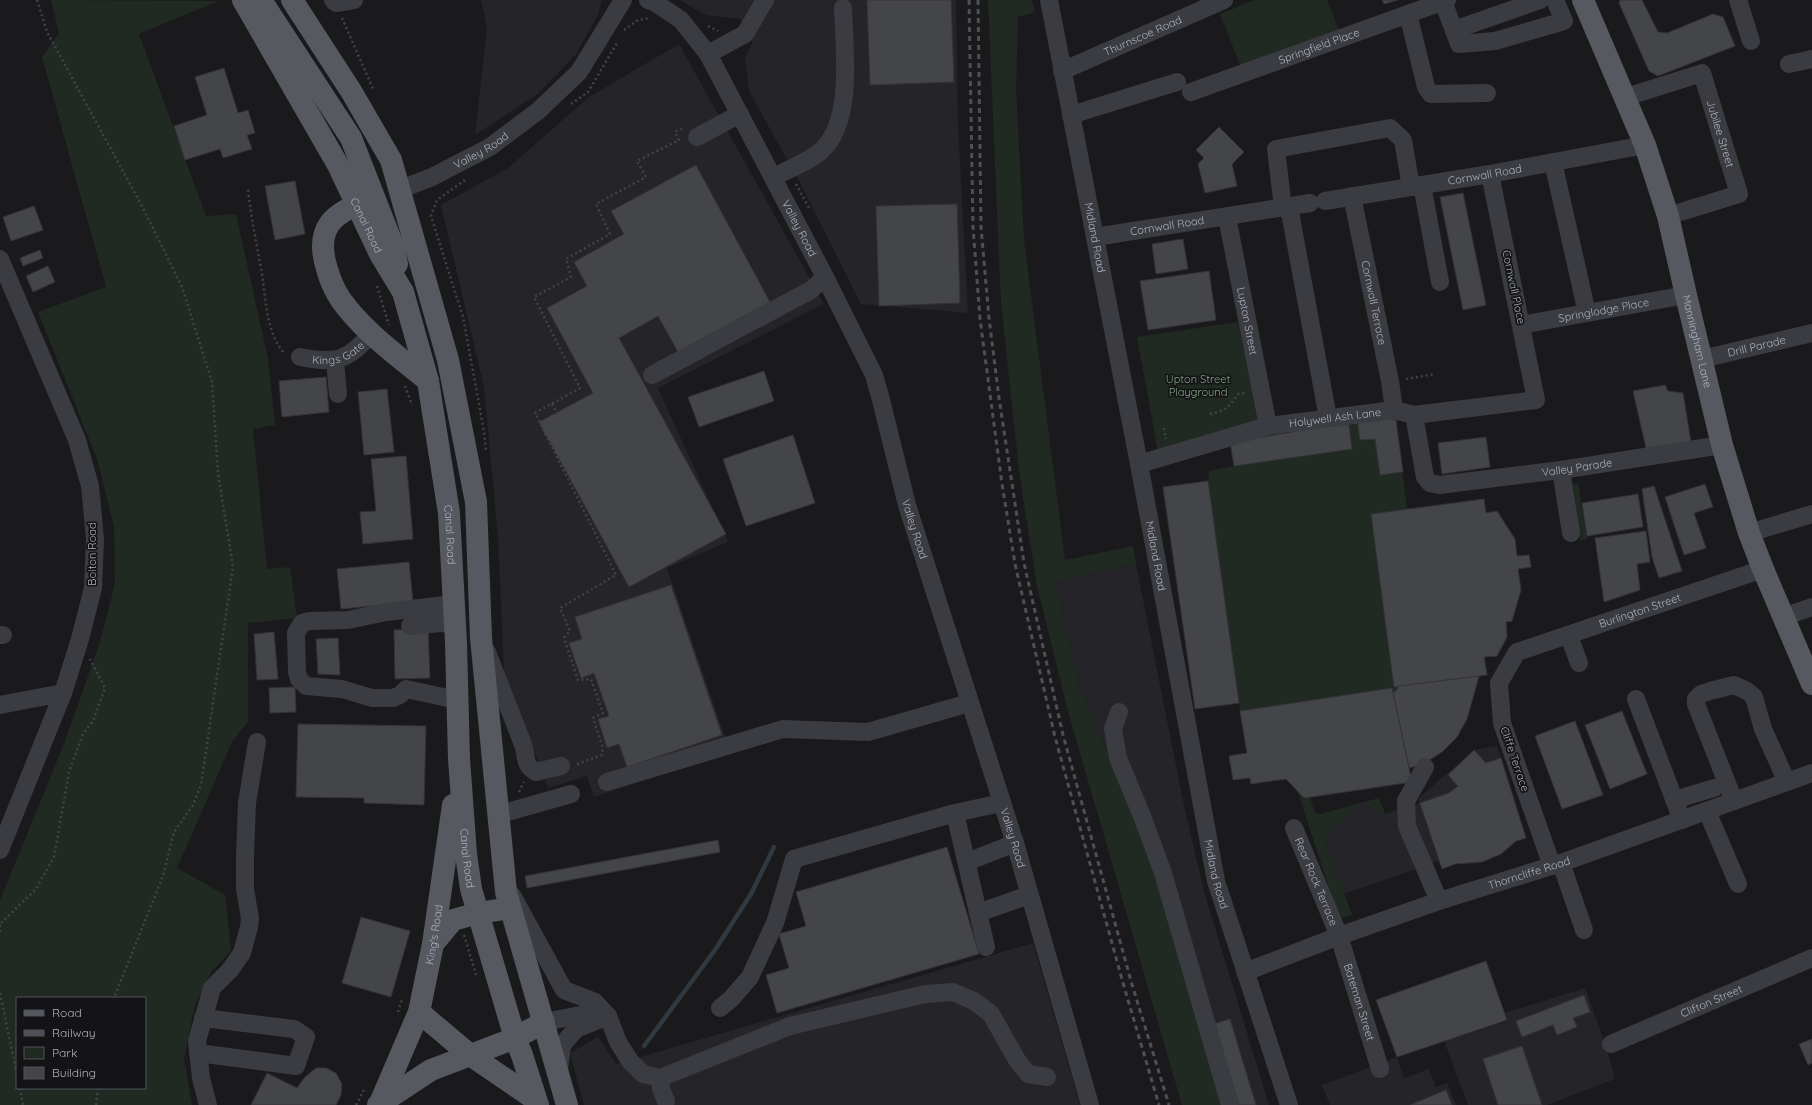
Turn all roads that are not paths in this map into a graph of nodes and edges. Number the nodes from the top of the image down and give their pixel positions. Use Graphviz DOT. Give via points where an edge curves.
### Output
graph roads {
  1 [pos="243,0"];
  2 [pos="261,0"];
  3 [pos="292,0"];
  4 [pos="623,0"];
  5 [pos="648,0"];
  6 [pos="765,0"];
  7 [pos="1049,0"];
  8 [pos="1224,0"];
  9 [pos="1540,0"];
  10 [pos="1555,0"];
  11 [pos="1583,0"];
  12 [pos="1738,0"];
  13 [pos="1445,1"];
  14 [pos="843,8"];
  15 [pos="1408,14"];
  16 [pos="1454,30"];
  17 [pos="1752,41"];
  18 [pos="708,54"];
  19 [pos="1812,59"];
  20 [pos="1789,64"];
  21 [pos="1062,71"];
  22 [pos="1488,93"];
  23 [pos="1626,97"];
  24 [pos="740,114"];
  25 [pos="1071,115"];
  26 [pos="692,132"];
  27 [pos="1645,145"];
  28 [pos="1553,162"];
  29 [pos="1490,174"];
  30 [pos="773,177"];
  31 [pos="1416,186"];
  32 [pos="401,189"];
  33 [pos="1352,196"];
  34 [pos="366,202"];
  35 [pos="1286,207"];
  36 [pos="1668,216"];
  37 [pos="1227,217"];
  38 [pos="1095,237"];
  39 [pos="0,259"];
  40 [pos="825,278"];
  41 [pos="1440,282"];
  42 [pos="1686,295"];
  43 [pos="1587,313"];
  44 [pos="1522,325"];
  45 [pos="381,331"];
  46 [pos="1812,333"];
  47 [pos="300,357"];
  48 [pos="1702,358"];
  49 [pos="335,361"];
  50 [pos="652,375"];
  51 [pos="428,381"];
  52 [pos="338,394"];
  53 [pos="1536,400"];
  54 [pos="1394,410"];
  55 [pos="1414,415"];
  56 [pos="1328,418"];
  57 [pos="1268,426"];
  58 [pos="1722,445"];
  59 [pos="1139,464"];
  60 [pos="1561,470"];
  61 [pos="1812,514"];
  62 [pos="1571,533"];
  63 [pos="1749,533"];
  64 [pos="1763,569"];
  65 [pos="1812,607"];
  66 [pos="454,614"];
  67 [pos="1783,617"];
  68 [pos="410,626"];
  69 [pos="1569,636"];
  70 [pos="481,638"];
  71 [pos="1517,652"];
  72 [pos="1579,663"];
  73 [pos="1809,672"];
  74 [pos="63,693"];
  75 [pos="1636,699"];
  76 [pos="457,700"];
  77 [pos="969,703"];
  78 [pos="0,705"];
  79 [pos="1119,712"];
  80 [pos="257,742"];
  81 [pos="459,759"];
  82 [pos="565,766"];
  83 [pos="1424,767"];
  84 [pos="1812,773"];
  85 [pos="607,782"];
  86 [pos="1787,782"];
  87 [pos="1714,788"];
  88 [pos="571,794"];
  89 [pos="1674,800"];
  90 [pos="1734,801"];
  91 [pos="1001,803"];
  92 [pos="1707,811"];
  93 [pos="504,813"];
  94 [pos="955,813"];
  95 [pos="1682,820"];
  96 [pos="1294,828"];
  97 [pos="1015,843"];
  98 [pos="0,850"];
  99 [pos="967,862"];
  100 [pos="1557,865"];
  101 [pos="1738,884"];
  102 [pos="1029,895"];
  103 [pos="508,900"];
  104 [pos="1439,901"];
  105 [pos="478,913"];
  106 [pos="978,913"];
  107 [pos="1584,930"];
  108 [pos="1339,936"];
  109 [pos="433,944"];
  110 [pos="986,946"];
  111 [pos="1812,958"];
  112 [pos="1245,972"];
  113 [pos="720,1008"];
  114 [pos="419,1012"];
  115 [pos="608,1016"];
  116 [pos="203,1018"];
  117 [pos="544,1022"];
  118 [pos="515,1038"];
  119 [pos="1611,1044"];
  120 [pos="198,1053"];
  121 [pos="470,1055"];
  122 [pos="1380,1069"];
  123 [pos="1047,1077"];
  124 [pos="559,1078"];
  125 [pos="660,1078"];
  126 [pos="666,1101"];
  127 [pos="537,1102"];
  128 [pos="379,1104"];
  129 [pos="208,1105"];
  130 [pos="567,1105"];
  131 [pos="1090,1105"];
  132 [pos="1230,1105"];
  133 [pos="1289,1105"];
  1 -- 34 [label="main road, Canal Road" via="338,165"];
  2 -- 34 [label="main road" via="350,138"];
  3 -- 32 [label="main road" via="374,128 391,160"];
  4 -- 32 [label="street, Valley Road" via="579,72 538,111 490,146 432,177"];
  5 -- 18 [label="street, Valley Road" via="681,20"];
  6 -- 18 [label="street" via="745,34"];
  7 -- 21 [label="street, Midland Road"];
  8 -- 21 [label="street, Thurnscoe Road"];
  9 -- 16 [label="street"];
  10 -- 16 [label="street" via="1564,21 1495,41 1460,44"];
  11 -- 23 [label="main road, Manningham Lane"];
  12 -- 17 [label="street"];
  13 -- 15 [label="street, Springfield Place"];
  13 -- 16 [label="street"];
  14 -- 30 [label="street" via="844,100 839,123 821,151"];
  15 -- 22 [label="street" via="1426,87 1431,94"];
  15 -- 25 [label="street, Springfield Place" via="1184,87"];
  18 -- 24 [label="street, Valley Road"];
  19 -- 20 [label="street"];
  21 -- 25 [label="street, Midland Road"];
  23 -- 27 [label="main road, Manningham Lane"];
  23 -- 36 [label="street, Jubilee Street" via="1702,73 1739,194"];
  24 -- 26 [label="street"];
  24 -- 30 [label="street, Valley Road"];
  25 -- 38 [label="street, Midland Road"];
  27 -- 28 [label="street, Cornwall Road"];
  27 -- 36 [label="main road, Manningham Lane"];
  28 -- 29 [label="street, Cornwall Road"];
  28 -- 43 [label="street"];
  29 -- 31 [label="street, Cornwall Road"];
  29 -- 44 [label="street, Cornwall Place"];
  30 -- 40 [label="street, Valley Road"];
  31 -- 33 [label="street, Cornwall Road"];
  31 -- 35 [label="street" via="1403,140 1390,128 1276,149"];
  31 -- 41 [label="street"];
  32 -- 34 [label="main road"];
  32 -- 70 [label="main road" via="448,360 476,502"];
  33 -- 35 [label="street, Cornwall Road"];
  33 -- 54 [label="street, Cornwall Terrace"];
  34 -- 45 [label="main road" via="341,213 330,224 324,237 323,252 330,280 341,300"];
  34 -- 51 [label="main road, Canal Road" via="394,248 403,292"];
  35 -- 37 [label="street, Cornwall Road"];
  35 -- 56 [label="street"];
  36 -- 42 [label="main road, Manningham Lane"];
  37 -- 38 [label="street, Cornwall Road"];
  37 -- 57 [label="street, Lupton Street"];
  38 -- 59 [label="street, Midland Road"];
  39 -- 74 [label="street, Bolton Road" via="77,440 90,486 95,539 93,588"];
  40 -- 50 [label="street" via="811,290"];
  40 -- 77 [label="street, Valley Road" via="874,375 907,505"];
  42 -- 43 [label="street, Springlodge Place"];
  42 -- 48 [label="main road, Manningham Lane"];
  43 -- 44 [label="street, Springlodge Place"];
  44 -- 53 [label="street, Cornwall Place"];
  45 -- 49 [label="street, Kings Gate" via="356,351"];
  45 -- 51 [label="main road" via="398,356"];
  46 -- 48 [label="street, Drill Parade"];
  47 -- 49 [label="street, Kings Gate"];
  48 -- 58 [label="main road, Manningham Lane"];
  49 -- 52 [label="street"];
  51 -- 66 [label="main road, Canal Road" via="449,513"];
  53 -- 55 [label="street, Holywell Ash Lane"];
  54 -- 55 [label="street, Holywell Ash Lane"];
  54 -- 56 [label="street, Holywell Ash Lane"];
  55 -- 60 [label="street, Valley Parade" via="1425,477 1430,484"];
  56 -- 57 [label="street, Holywell Ash Lane"];
  57 -- 59 [label="street, Holywell Ash Lane"];
  58 -- 60 [label="street, Valley Parade"];
  58 -- 63 [label="main road, Manningham Lane"];
  59 -- 112 [label="street, Midland Road" via="1216,881"];
  60 -- 62 [label="street"];
  61 -- 63 [label="street"];
  63 -- 64 [label="main road, Manningham Lane"];
  64 -- 67 [label="main road, Manningham Lane"];
  64 -- 69 [label="street, Burlington Street"];
  65 -- 67 [label="street"];
  66 -- 68 [label="street" via="440,623"];
  66 -- 76 [label="main road, Canal Road"];
  66 -- 76 [label="street" via="386,612 348,620 310,621 302,623 296,633 296,649 299,679 306,686 342,688 372,698 393,698 406,689"];
  67 -- 73 [label="main road, Manningham Lane"];
  69 -- 71 [label="street, Burlington Street"];
  69 -- 72 [label="street"];
  70 -- 82 [label="street" via="524,747 526,764 536,772"];
  70 -- 93 [label="main road"];
  71 -- 100 [label="street, Cliffe Terrace" via="1499,683 1502,723"];
  74 -- 78 [label="street"];
  74 -- 98 [label="street, Bolton Road"];
  75 -- 89 [label="street"];
  76 -- 81 [label="main road, Canal Road"];
  77 -- 85 [label="street" via="868,732 783,729"];
  77 -- 91 [label="street, Valley Road"];
  79 -- 132 [label="street" via="1113,729 1118,758 1163,873"];
  80 -- 116 [label="street" via="247,816 245,856 249,927 242,953 212,988"];
  81 -- 105 [label="main road, Canal Road" via="466,854 471,889"];
  81 -- 109 [label="main road, King's Road"];
  83 -- 104 [label="street" via="1406,801 1407,826"];
  84 -- 86 [label="street, Thorncliffe Road"];
  86 -- 90 [label="street, Thorncliffe Road"];
  86 -- 90 [label="street" via="1763,729 1754,696 1748,690 1734,685 1701,694 1696,698 1696,704"];
  87 -- 89 [label="street"];
  88 -- 93 [label="street"];
  89 -- 95 [label="street"];
  90 -- 92 [label="street, Thorncliffe Road"];
  91 -- 94 [label="street"];
  91 -- 97 [label="street, Valley Road"];
  92 -- 95 [label="street, Thorncliffe Road"];
  92 -- 101 [label="street"];
  93 -- 103 [label="main road"];
  94 -- 99 [label="street"];
  94 -- 113 [label="street" via="794,858 775,923 750,977"];
  95 -- 100 [label="street, Thorncliffe Road"];
  96 -- 108 [label="street, Rear Rock Terrace"];
  97 -- 99 [label="street"];
  97 -- 102 [label="street, Valley Road"];
  99 -- 106 [label="street"];
  100 -- 104 [label="street, Thorncliffe Road"];
  100 -- 107 [label="street, Cliffe Terrace"];
  102 -- 106 [label="street"];
  102 -- 131 [label="street, Valley Road"];
  103 -- 105 [label="main road"];
  103 -- 115 [label="street" via="514,896 564,990 595,1002"];
  103 -- 117 [label="main road"];
  104 -- 108 [label="street, Thorncliffe Road"];
  105 -- 109 [label="main road" via="453,920"];
  105 -- 118 [label="main road, Canal Road"];
  106 -- 110 [label="street"];
  108 -- 112 [label="street, Thorncliffe Road"];
  108 -- 122 [label="street, Bateman Street"];
  109 -- 114 [label="main road, King's Road"];
  111 -- 119 [label="street, Clifton Street"];
  112 -- 133 [label="street, Midland Road"];
  114 -- 121 [label="main road"];
  114 -- 128 [label="main road, King's Road"];
  115 -- 117 [label="street" via="586,1014"];
  115 -- 124 [label="street" via="576,1029 562,1045"];
  115 -- 125 [label="street" via="618,1042 630,1061 643,1074"];
  116 -- 120 [label="street" via="197,1041"];
  116 -- 120 [label="street" via="294,1029 306,1037 296,1066"];
  117 -- 118 [label="main road, King's Road"];
  117 -- 124 [label="main road"];
  118 -- 121 [label="main road, King's Road"];
  118 -- 127 [label="main road, Canal Road"];
  120 -- 129 [label="street"];
  121 -- 127 [label="main road"];
  121 -- 128 [label="main road, King's Road" via="431,1070"];
  123 -- 125 [label="street" via="1028,1074 1017,1060 991,1014 974,1001 953,992 925,994 790,1026"];
  124 -- 130 [label="main road"];
  125 -- 126 [label="street"];
}
